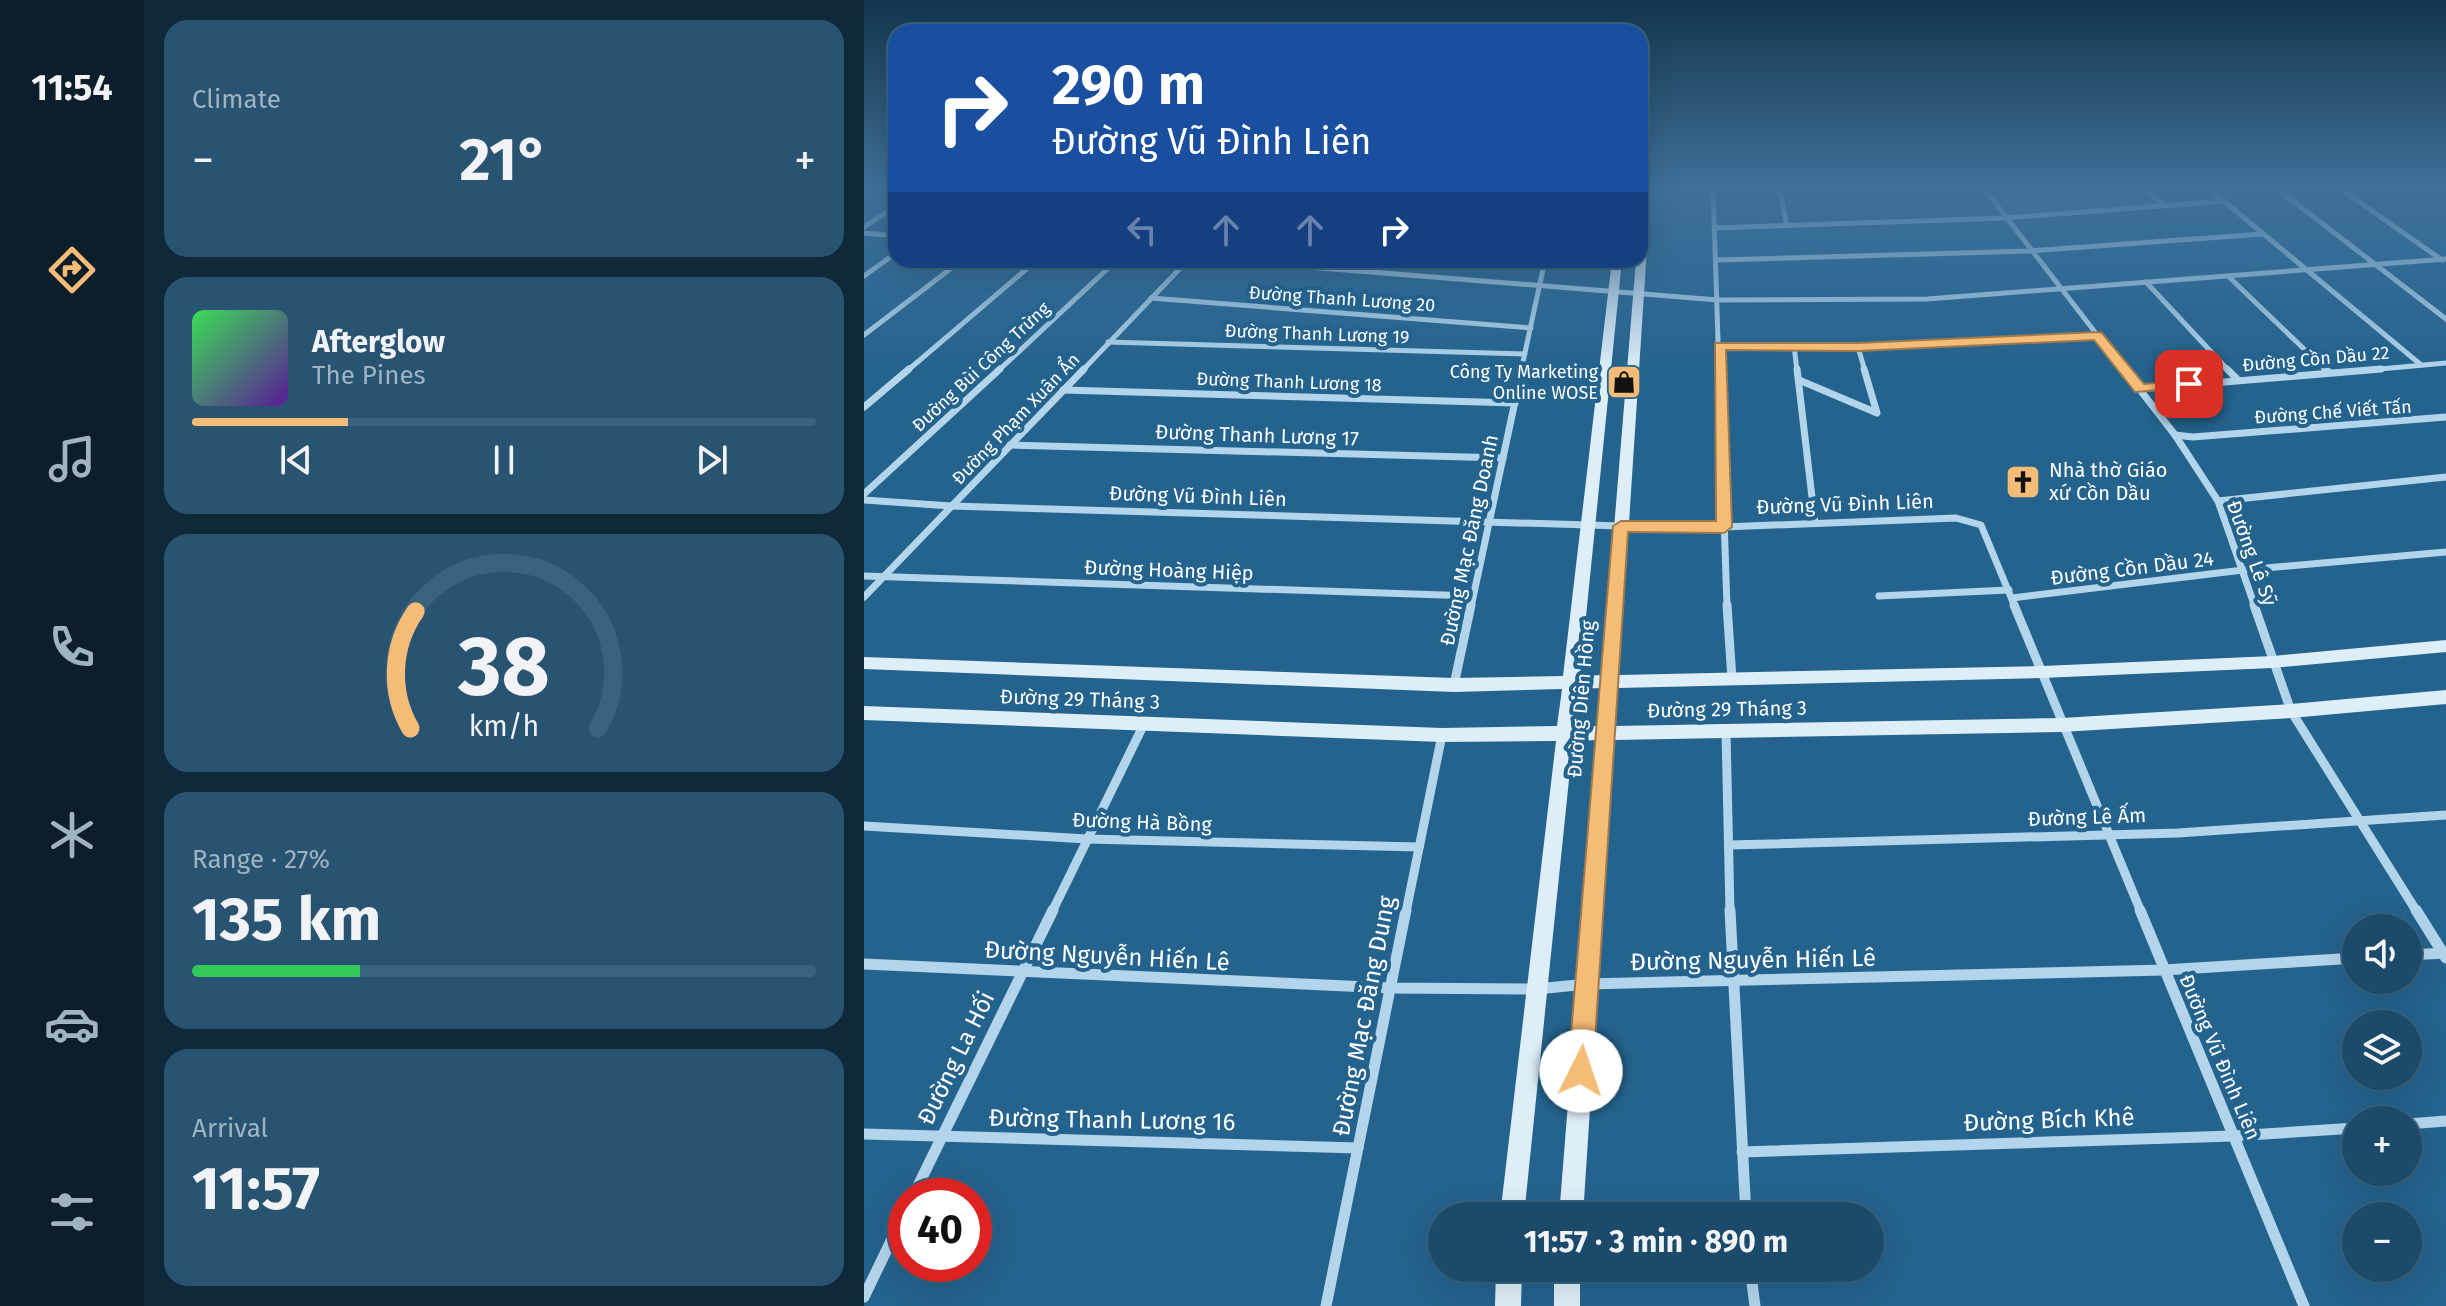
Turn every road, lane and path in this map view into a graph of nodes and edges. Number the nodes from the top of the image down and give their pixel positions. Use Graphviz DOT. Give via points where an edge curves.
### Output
graph roads {
  1 [pos="1715,248"];
  2 [pos="2028,248"];
  3 [pos="2072,248"];
  4 [pos="2278,248"];
  5 [pos="2353,248"];
  6 [pos="2427,248"];
  7 [pos="2030,251"];
  8 [pos="888,259"];
  9 [pos="1716,260"];
  10 [pos="2445,260"];
  11 [pos="2375,265"];
  12 [pos="952,268"];
  13 [pos="1028,268"];
  14 [pos="1108,268"];
  15 [pos="1180,268"];
  16 [pos="1316,268"];
  17 [pos="1543,268"];
  18 [pos="1616,268"];
  19 [pos="1640,268"];
  20 [pos="2304,270"];
  21 [pos="864,276"];
  22 [pos="2229,277"];
  23 [pos="2146,282"];
  24 [pos="1538,287"];
  25 [pos="2060,289"];
  26 [pos="1614,293"];
  27 [pos="1638,294"];
  28 [pos="1151,298"];
  29 [pos="1718,300"];
  30 [pos="2446,319"];
  31 [pos="1531,328"];
  32 [pos="864,335"];
  33 [pos="2098,336"];
  34 [pos="1108,342"];
  35 [pos="1720,346"];
  36 [pos="1794,346"];
  37 [pos="1858,347"];
  38 [pos="1525,354"];
  39 [pos="2446,363"];
  40 [pos="2420,365"];
  41 [pos="2329,372"];
  42 [pos="1799,380"];
  43 [pos="2238,380"];
  44 [pos="2140,389"];
  45 [pos="1063,390"];
  46 [pos="1515,403"];
  47 [pos="864,407"];
  48 [pos="2446,417"];
  49 [pos="2175,435"];
  50 [pos="1010,445"];
  51 [pos="1503,458"];
  52 [pos="2446,477"];
  53 [pos="864,497"];
  54 [pos="2218,501"];
  55 [pos="951,506"];
  56 [pos="1489,523"];
  57 [pos="1815,523"];
  58 [pos="1588,526"];
  59 [pos="1621,526"];
  60 [pos="1724,527"];
  61 [pos="2446,552"];
  62 [pos="2243,570"];
  63 [pos="864,576"];
  64 [pos="883,577"];
  65 [pos="2011,594"];
  66 [pos="1473,596"];
  67 [pos="1879,596"];
  68 [pos="864,597"];
  69 [pos="2446,646"];
  70 [pos="2273,662"];
  71 [pos="864,663"];
  72 [pos="2042,672"];
  73 [pos="1732,679"];
  74 [pos="1609,681"];
  75 [pos="1571,682"];
  76 [pos="1454,685"];
  77 [pos="2446,697"];
  78 [pos="2291,711"];
  79 [pos="864,713"];
  80 [pos="1144,724"];
  81 [pos="2062,725"];
  82 [pos="1726,731"];
  83 [pos="1604,733"];
  84 [pos="1565,734"];
  85 [pos="1442,735"];
  86 [pos="2446,815"];
  87 [pos="2362,823"];
  88 [pos="864,826"];
  89 [pos="2108,835"];
  90 [pos="1087,839"];
  91 [pos="1729,845"];
  92 [pos="1419,847"];
  93 [pos="2422,955"];
  94 [pos="2445,955"];
  95 [pos="2342,959"];
  96 [pos="864,964"];
  97 [pos="2164,970"];
  98 [pos="1022,972"];
  99 [pos="1732,982"];
  100 [pos="1587,984"];
  101 [pos="1390,988"];
  102 [pos="1537,989"];
  103 [pos="2446,1121"];
  104 [pos="2422,1123"];
  105 [pos="2342,1129"];
  106 [pos="864,1134"];
  107 [pos="2233,1136"];
  108 [pos="942,1137"];
  109 [pos="1358,1148"];
  110 [pos="1742,1152"];
  111 [pos="922,1178"];
  112 [pos="1514,1202"];
  113 [pos="1572,1202"];
  114 [pos="1745,1202"];
  115 [pos="888,1247"];
  116 [pos="1509,1282"];
  117 [pos="1567,1282"];
  118 [pos="1752,1282"];
  119 [pos="864,1297"];
  120 [pos="1326,1306"];
  121 [pos="1508,1306"];
  122 [pos="1567,1306"];
  123 [pos="1755,1306"];
  124 [pos="2304,1306"];
  1 -- 9 [label="street"];
  2 -- 7 [label="street, Đường Lê Sỹ"];
  3 -- 7 [label="street"];
  4 -- 20 [label="street"];
  5 -- 11 [label="street"];
  6 -- 10 [label="street"];
  7 -- 9 [label="street"];
  7 -- 25 [label="street, Đường Lê Sỹ"];
  8 -- 21 [label="street"];
  9 -- 29 [label="street"];
  10 -- 11 [label="street"];
  11 -- 20 [label="street"];
  11 -- 30 [label="street"];
  12 -- 32 [label="street"];
  13 -- 47 [label="street"];
  14 -- 53 [label="street, Đường Bùi Công Trừng"];
  15 -- 28 [label="street, Đường Phạm Xuân Ẩn"];
  16 -- 24 [label="street"];
  17 -- 24 [label="street, Đường Mạc Đăng Doanh"];
  18 -- 26 [label="street, Đường Diên Hồng"];
  19 -- 27 [label="street, Đường Diên Hồng"];
  20 -- 22 [label="street"];
  20 -- 40 [label="street"];
  22 -- 23 [label="street"];
  22 -- 41 [label="street"];
  23 -- 25 [label="street"];
  23 -- 43 [label="street"];
  24 -- 26 [label="street"];
  24 -- 31 [label="street, Đường Mạc Đăng Doanh"];
  25 -- 29 [label="street" via="1927,299"];
  25 -- 33 [label="street, Đường Lê Sỹ"];
  26 -- 27 [label="street"];
  26 -- 58 [label="street, Đường Diên Hồng"];
  27 -- 29 [label="street"];
  27 -- 59 [label="street, Đường Diên Hồng"];
  28 -- 31 [label="street, Đường Thanh Lương 20"];
  28 -- 34 [label="street, Đường Phạm Xuân Ẩn"];
  29 -- 35 [label="street"];
  31 -- 38 [label="street, Đường Mạc Đăng Doanh"];
  33 -- 37 [label="street"];
  33 -- 44 [label="street, Đường Lê Sỹ"];
  34 -- 38 [label="street, Đường Thanh Lương 19"];
  34 -- 45 [label="street, Đường Phạm Xuân Ẩn"];
  35 -- 36 [label="street"];
  35 -- 60 [label="street"];
  36 -- 37 [label="street"];
  36 -- 42 [label="street"];
  37 -- 42 [label="street" via="1877,413"];
  38 -- 46 [label="street, Đường Mạc Đăng Doanh"];
  39 -- 40 [label="street, Đường Cồn Dầu 22"];
  40 -- 41 [label="street, Đường Cồn Dầu 22"];
  41 -- 43 [label="street, Đường Cồn Dầu 22"];
  42 -- 57 [label="street"];
  43 -- 44 [label="street, Đường Cồn Dầu 22"];
  44 -- 49 [label="street, Đường Lê Sỹ"];
  45 -- 46 [label="street, Đường Thanh Lương 18"];
  45 -- 50 [label="street, Đường Phạm Xuân Ẩn"];
  46 -- 51 [label="street, Đường Mạc Đăng Doanh"];
  48 -- 49 [label="street, Đường Chế Viết Tấn"];
  49 -- 54 [label="street, Đường Lê Sỹ"];
  50 -- 51 [label="street, Đường Thanh Lương 17"];
  50 -- 55 [label="street, Đường Phạm Xuân Ẩn"];
  51 -- 56 [label="street, Đường Mạc Đăng Doanh"];
  52 -- 54 [label="street"];
  53 -- 55 [label="street, Đường Vũ Đình Liên"];
  54 -- 62 [label="street, Đường Lê Sỹ"];
  55 -- 56 [label="street, Đường Vũ Đình Liên"];
  55 -- 64 [label="street, Đường Phạm Xuân Ẩn"];
  56 -- 58 [label="street, Đường Vũ Đình Liên"];
  56 -- 66 [label="street, Đường Mạc Đăng Doanh"];
  57 -- 60 [label="street, Đường Vũ Đình Liên"];
  57 -- 65 [label="street, Đường Vũ Đình Liên" via="1969,519 1986,533"];
  58 -- 59 [label="street, Đường Vũ Đình Liên"];
  58 -- 75 [label="street, Đường Diên Hồng"];
  59 -- 60 [label="street, Đường Vũ Đình Liên"];
  59 -- 74 [label="street, Đường Diên Hồng"];
  60 -- 73 [label="street"];
  61 -- 62 [label="street, Đường Cồn Dầu 24"];
  62 -- 65 [label="street, Đường Cồn Dầu 24"];
  62 -- 70 [label="street, Đường Lê Sỹ"];
  63 -- 64 [label="street, Đường Hoàng Hiệp"];
  64 -- 66 [label="street, Đường Hoàng Hiệp"];
  64 -- 68 [label="street, Đường Phạm Xuân Ẩn"];
  65 -- 67 [label="street, Đường Cồn Dầu 24"];
  65 -- 72 [label="street, Đường Vũ Đình Liên"];
  66 -- 76 [label="street, Đường Mạc Đăng Doanh"];
  69 -- 70 [label="street, Đường 29 Tháng 3"];
  70 -- 72 [label="street, Đường 29 Tháng 3"];
  70 -- 78 [label="street, Đường Lê Sỹ"];
  71 -- 76 [label="street, Đường 29 Tháng 3"];
  72 -- 73 [label="street, Đường 29 Tháng 3"];
  72 -- 81 [label="street, Đường Vũ Đình Liên"];
  73 -- 74 [label="street, Đường 29 Tháng 3"];
  74 -- 75 [label="street, Đường 29 Tháng 3"];
  74 -- 83 [label="street, Đường Diên Hồng"];
  75 -- 76 [label="street, Đường 29 Tháng 3"];
  75 -- 84 [label="street, Đường Diên Hồng"];
  77 -- 78 [label="street, Đường 29 Tháng 3"];
  78 -- 81 [label="street, Đường 29 Tháng 3"];
  78 -- 87 [label="street, Đường Lê Sỹ"];
  79 -- 80 [label="street, Đường 29 Tháng 3"];
  80 -- 85 [label="street, Đường 29 Tháng 3"];
  80 -- 90 [label="street, Đường La Hối"];
  81 -- 82 [label="street, Đường 29 Tháng 3"];
  81 -- 89 [label="street, Đường Vũ Đình Liên"];
  82 -- 83 [label="street, Đường 29 Tháng 3"];
  82 -- 91 [label="street"];
  83 -- 84 [label="street, Đường 29 Tháng 3"];
  83 -- 100 [label="street, Đường Diên Hồng"];
  84 -- 85 [label="street, Đường 29 Tháng 3"];
  84 -- 102 [label="street, Đường Diên Hồng"];
  85 -- 92 [label="street, Đường Mạc Đăng Dung"];
  86 -- 87 [label="street, Đường Lê Ấm"];
  87 -- 89 [label="street, Đường Lê Ấm"];
  87 -- 94 [label="street, Đường Lê Sỹ"];
  88 -- 90 [label="street, Đường Hà Bồng"];
  89 -- 91 [label="street, Đường Lê Ấm"];
  89 -- 97 [label="street, Đường Vũ Đình Liên"];
  90 -- 92 [label="street, Đường Hà Bồng"];
  90 -- 98 [label="street, Đường La Hối"];
  91 -- 99 [label="street"];
  92 -- 101 [label="street, Đường Mạc Đăng Dung"];
  93 -- 94 [label="street"];
  95 -- 97 [label="street, Đường Nguyễn Hiến Lê"];
  96 -- 98 [label="street, Đường Nguyễn Hiến Lê"];
  97 -- 99 [label="street, Đường Nguyễn Hiến Lê"];
  97 -- 107 [label="street, Đường Vũ Đình Liên"];
  98 -- 101 [label="street, Đường Nguyễn Hiến Lê"];
  98 -- 108 [label="street, Đường La Hối"];
  99 -- 100 [label="street, Đường Nguyễn Hiến Lê"];
  99 -- 110 [label="street"];
  100 -- 102 [label="street, Đường Nguyễn Hiến Lê"];
  100 -- 113 [label="street, Đường Diên Hồng"];
  101 -- 102 [label="street, Đường Nguyễn Hiến Lê"];
  101 -- 109 [label="street, Đường Mạc Đăng Dung"];
  102 -- 112 [label="street, Đường Diên Hồng"];
  103 -- 104 [label="street"];
  105 -- 107 [label="street, Đường Bích Khê"];
  106 -- 108 [label="street, Đường Thanh Lương 16"];
  107 -- 110 [label="street, Đường Bích Khê"];
  107 -- 124 [label="street, Đường Vũ Đình Liên"];
  108 -- 109 [label="street, Đường Thanh Lương 16"];
  108 -- 111 [label="street, Đường La Hối"];
  109 -- 120 [label="street, Đường Mạc Đăng Dung"];
  110 -- 114 [label="street"];
  115 -- 119 [label="street"];
  116 -- 121 [label="street"];
  117 -- 122 [label="street"];
  118 -- 123 [label="street"];
}
